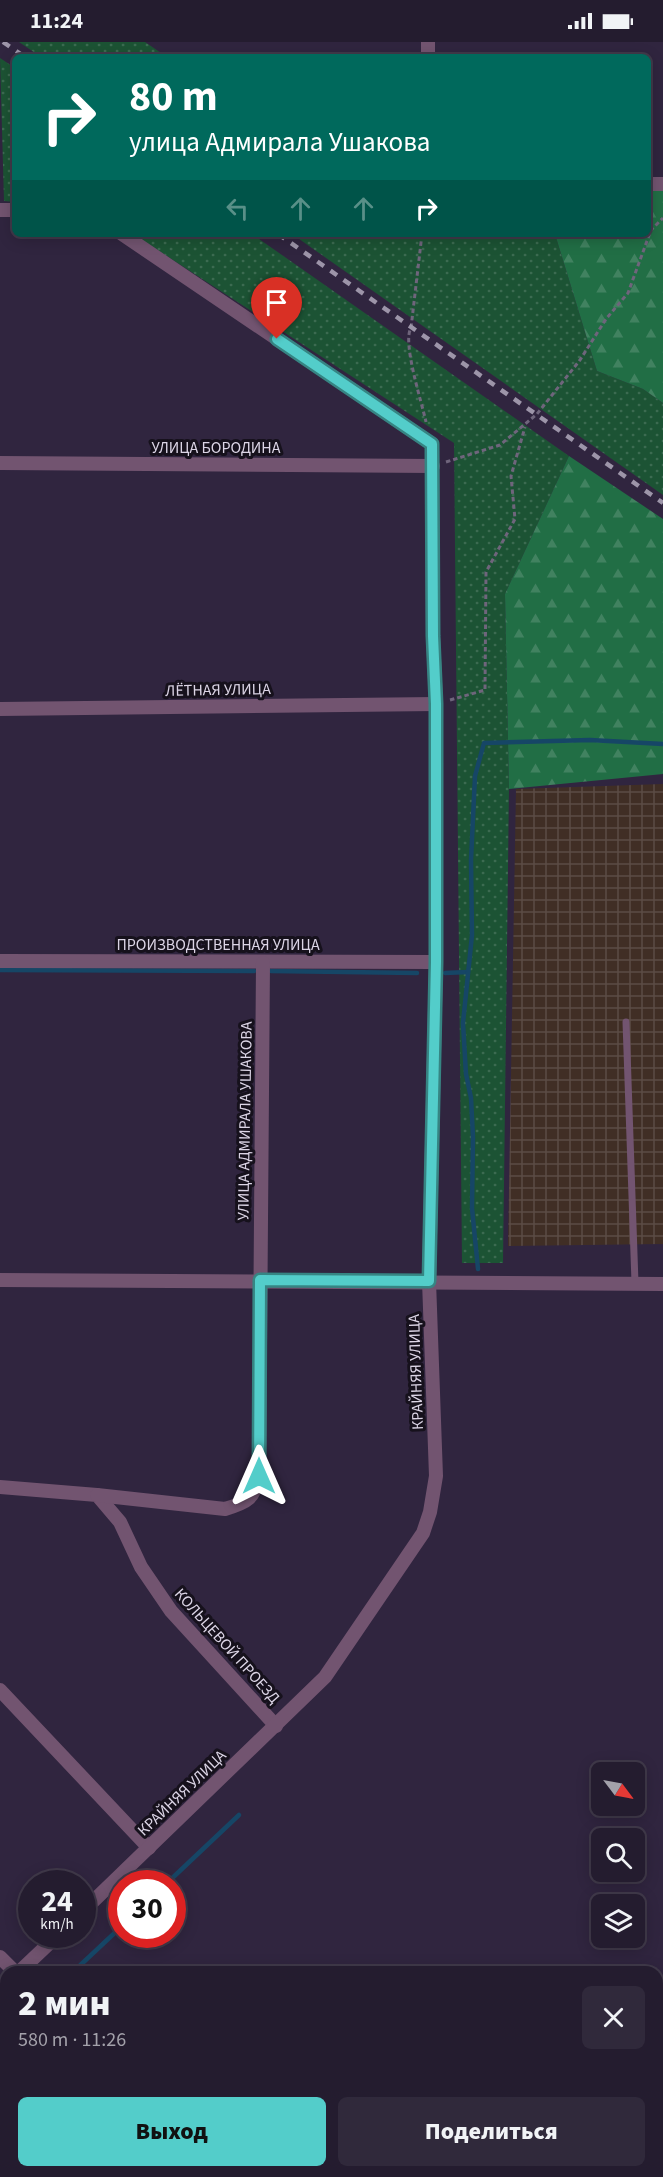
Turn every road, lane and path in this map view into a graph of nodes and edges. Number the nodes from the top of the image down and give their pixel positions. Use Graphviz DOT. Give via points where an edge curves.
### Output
graph roads {
  1 [pos="663,218"];
  2 [pos="651,230"];
  3 [pos="126,237"];
  4 [pos="422,237"];
  5 [pos="648,237"];
  6 [pos="525,425"];
  7 [pos="432,444"];
  8 [pos="0,463"];
  9 [pos="433,466"];
  10 [pos="436,704"];
  11 [pos="0,709"];
  12 [pos="0,961"];
  13 [pos="436,962"];
  14 [pos="263,963"];
  15 [pos="626,1022"];
  16 [pos="0,1280"];
  17 [pos="260,1280"];
  18 [pos="429,1281"];
  19 [pos="635,1284"];
  20 [pos="663,1284"];
  21 [pos="0,1487"];
  22 [pos="97,1496"];
  23 [pos="0,1690"];
  24 [pos="276,1726"];
  25 [pos="149,1848"];
  26 [pos="96,1899"];
  27 [pos="44,1948"];
  28 [pos="25,1966"];
  1 -- 2 [label="path"];
  3 -- 7 [label="street"];
  4 -- 7 [label="path" via="409,332 410,352"];
  5 -- 6 [label="path" via="628,292 580,360"];
  6 -- 9 [label="path" via="500,445"];
  6 -- 10 [label="path" via="510,476 515,519 486,572 484,690"];
  7 -- 9 [label="street, КРАЙНЯЯ УЛИЦА"];
  8 -- 9 [label="street, УЛИЦА БОРОДИНА"];
  9 -- 10 [label="street, КРАЙНЯЯ УЛИЦА"];
  10 -- 11 [label="street, ЛЁТНАЯ УЛИЦА"];
  10 -- 13 [label="street, КРАЙНЯЯ УЛИЦА"];
  12 -- 14 [label="street, ПРОИЗВОДСТВЕННАЯ УЛИЦА"];
  13 -- 14 [label="street, ПРОИЗВОДСТВЕННАЯ УЛИЦА"];
  13 -- 18 [label="street, КРАЙНЯЯ УЛИЦА"];
  14 -- 17 [label="street, УЛИЦА АДМИРАЛА УШАКОВА"];
  15 -- 19 [label="lane"];
  16 -- 17 [label="street"];
  17 -- 18 [label="street"];
  17 -- 22 [label="street, УЛИЦА АДМИРАЛА УШАКОВА" via="256,1491 245,1503 225,1509"];
  18 -- 19 [label="street"];
  18 -- 24 [label="street, КРАЙНЯЯ УЛИЦА" via="436,1476 423,1533 325,1677"];
  19 -- 20 [label="street"];
  21 -- 22 [label="street"];
  22 -- 24 [label="street, КОЛЬЦЕВОЙ ПРОЕЗД" via="120,1522 141,1567 171,1611"];
  23 -- 25 [label="street"];
  24 -- 25 [label="street, КРАЙНЯЯ УЛИЦА"];
  25 -- 26 [label="street, КРАЙНЯЯ УЛИЦА"];
  27 -- 28 [label="street"];
}
